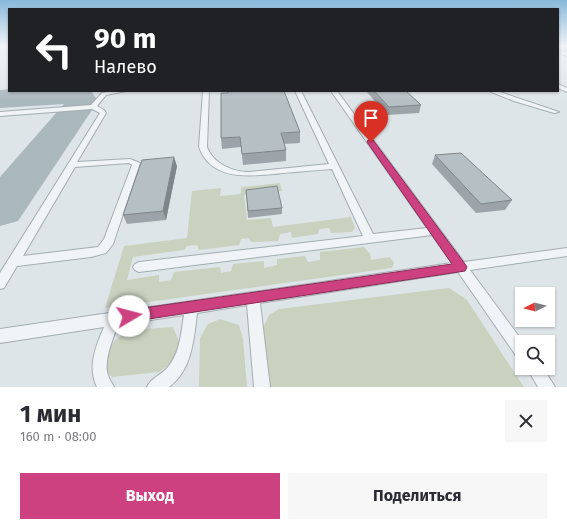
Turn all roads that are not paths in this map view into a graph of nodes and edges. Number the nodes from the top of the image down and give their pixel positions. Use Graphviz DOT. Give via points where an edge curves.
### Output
graph roads {
  1 [pos="117,92"];
  2 [pos="206,92"];
  3 [pos="298,92"];
  4 [pos="335,92"];
  5 [pos="495,92"];
  6 [pos="94,107"];
  7 [pos="556,112"];
  8 [pos="0,114"];
  9 [pos="72,165"];
  10 [pos="333,166"];
  11 [pos="435,231"];
  12 [pos="370,239"];
  13 [pos="567,252"];
  14 [pos="13,262"];
  15 [pos="139,267"];
  16 [pos="461,267"];
  17 [pos="0,284"];
  18 [pos="253,298"];
  19 [pos="191,308"];
  20 [pos="114,318"];
  21 [pos="0,336"];
  22 [pos="515,342"];
  23 [pos="539,375"];
  24 [pos="106,387"];
  25 [pos="155,387"];
  26 [pos="262,387"];
  27 [pos="547,387"];
  1 -- 6 [label="lane" via="104,94"];
  2 -- 10 [label="lane" via="203,147 204,153 214,162 241,174"];
  3 -- 10 [label="lane"];
  4 -- 11 [label="lane"];
  5 -- 7 [label="lane"];
  6 -- 8 [label="lane"];
  6 -- 9 [label="lane" via="103,114"];
  9 -- 14 [label="lane"];
  9 -- 14 [label="lane" via="136,162 109,241 102,250 91,253"];
  10 -- 12 [label="lane"];
  11 -- 12 [label="lane"];
  11 -- 16 [label="lane"];
  12 -- 15 [label="lane"];
  13 -- 16 [label="lane"];
  14 -- 17 [label="lane"];
  16 -- 18 [label="lane"];
  16 -- 22 [label="lane"];
  18 -- 19 [label="lane"];
  18 -- 26 [label="lane"];
  19 -- 20 [label="lane"];
  19 -- 25 [label="lane" via="186,346 180,363 166,382"];
  20 -- 21 [label="lane"];
  20 -- 24 [label="lane" via="99,370"];
  23 -- 27 [label="lane"];
}
